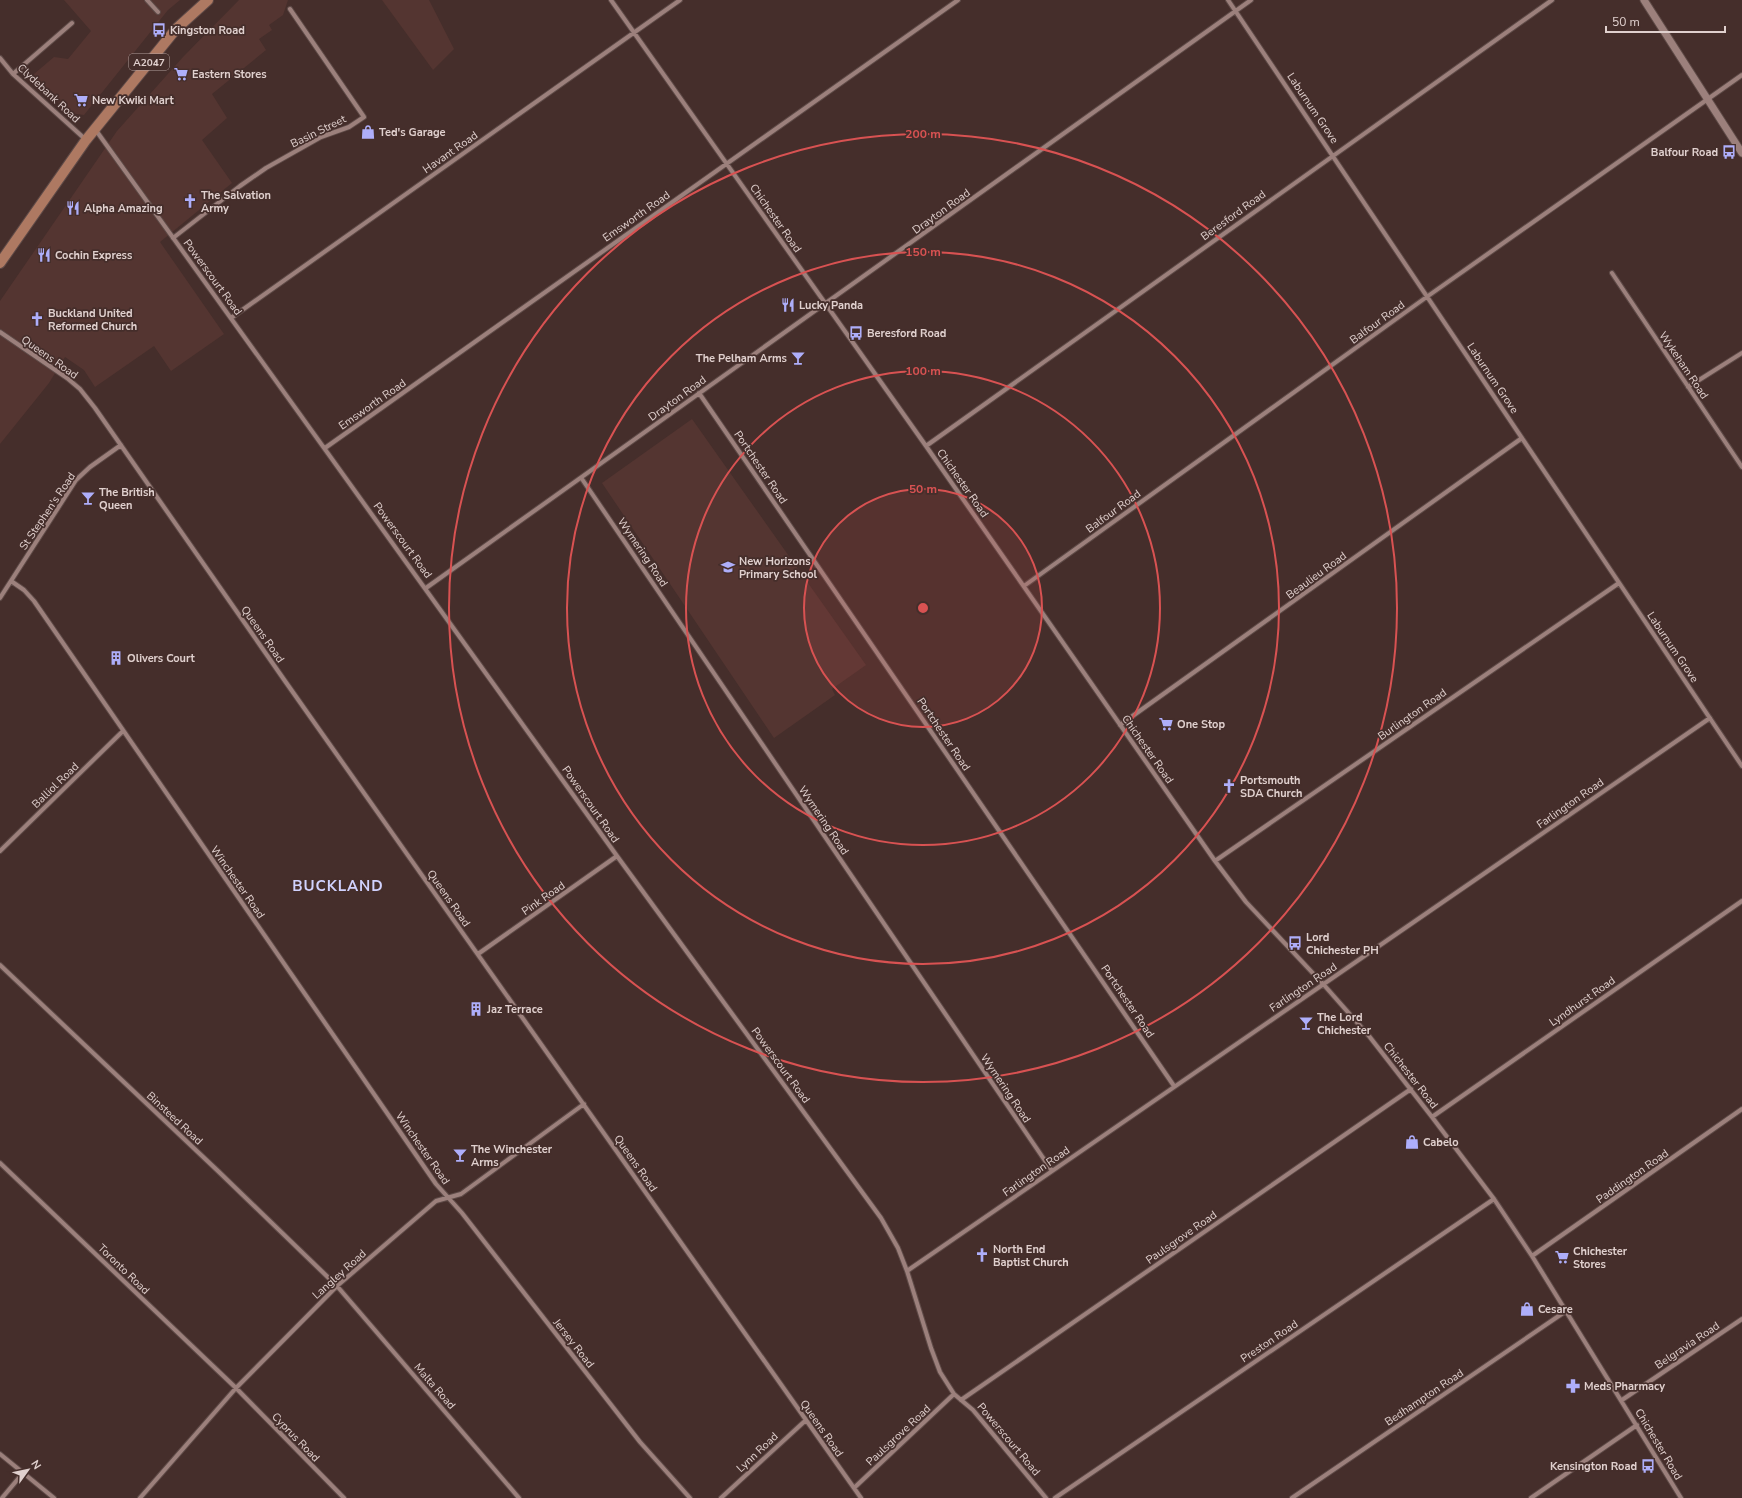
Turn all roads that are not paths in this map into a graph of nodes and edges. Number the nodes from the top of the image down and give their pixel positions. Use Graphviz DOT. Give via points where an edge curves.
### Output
graph roads {
  1 [pos="147,0"];
  2 [pos="208,0"];
  3 [pos="611,0"];
  4 [pos="680,0"];
  5 [pos="958,0"];
  6 [pos="1228,0"];
  7 [pos="1251,0"];
  8 [pos="1552,0"];
  9 [pos="1644,0"];
  10 [pos="290,8"];
  11 [pos="1236,11"];
  12 [pos="158,12"];
  13 [pos="72,22"];
  14 [pos="634,33"];
  15 [pos="0,58"];
  16 [pos="13,74"];
  17 [pos="1742,75"];
  18 [pos="1707,99"];
  19 [pos="95,129"];
  20 [pos="86,140"];
  21 [pos="1742,153"];
  22 [pos="1333,155"];
  23 [pos="726,164"];
  24 [pos="173,238"];
  25 [pos="0,263"];
  26 [pos="1612,274"];
  27 [pos="1428,296"];
  28 [pos="826,304"];
  29 [pos="231,318"];
  30 [pos="0,332"];
  31 [pos="1742,352"];
  32 [pos="1688,387"];
  33 [pos="699,393"];
  34 [pos="1522,438"];
  35 [pos="121,445"];
  36 [pos="926,446"];
  37 [pos="325,448"];
  38 [pos="1742,467"];
  39 [pos="582,479"];
  40 [pos="11,581"];
  41 [pos="1619,583"];
  42 [pos="1024,586"];
  43 [pos="426,588"];
  44 [pos="0,598"];
  45 [pos="1710,718"];
  46 [pos="1120,725"];
  47 [pos="123,731"];
  48 [pos="1742,766"];
  49 [pos="0,851"];
  50 [pos="617,856"];
  51 [pos="1215,861"];
  52 [pos="1742,901"];
  53 [pos="478,954"];
  54 [pos="0,965"];
  55 [pos="1324,985"];
  56 [pos="1174,1086"];
  57 [pos="1411,1089"];
  58 [pos="584,1104"];
  59 [pos="1742,1110"];
  60 [pos="1432,1116"];
  61 [pos="0,1163"];
  62 [pos="1052,1171"];
  63 [pos="447,1198"];
  64 [pos="1494,1199"];
  65 [pos="1532,1256"];
  66 [pos="907,1271"];
  67 [pos="337,1286"];
  68 [pos="1566,1311"];
  69 [pos="1742,1318"];
  70 [pos="236,1388"];
  71 [pos="954,1394"];
  72 [pos="961,1400"];
  73 [pos="1622,1400"];
  74 [pos="806,1420"];
  75 [pos="1637,1425"];
  76 [pos="0,1454"];
  77 [pos="23,1473"];
  78 [pos="854,1488"];
  79 [pos="2,1498"];
  80 [pos="54,1498"];
  81 [pos="140,1498"];
  82 [pos="344,1498"];
  83 [pos="520,1498"];
  84 [pos="690,1498"];
  85 [pos="721,1498"];
  86 [pos="861,1498"];
  87 [pos="1046,1498"];
  88 [pos="1055,1498"];
  89 [pos="1292,1498"];
  90 [pos="1531,1498"];
  91 [pos="1681,1498"];
  1 -- 12 [label="street"];
  2 -- 19 [label="main road, A2047" via="176,29"];
  3 -- 14 [label="street, Chichester Road"];
  4 -- 14 [label="street, Havant Road"];
  5 -- 23 [label="street, Emsworth Road"];
  6 -- 11 [label="street, Laburnum Grove"];
  7 -- 11 [label="street, Drayton Road"];
  8 -- 22 [label="street, Beresford Road"];
  9 -- 18 [label="street"];
  10 -- 24 [label="street, Basin Street" via="364,117 349,127 321,137 266,168"];
  11 -- 22 [label="street, Laburnum Grove"];
  11 -- 28 [label="street, Drayton Road"];
  13 -- 16 [label="street"];
  14 -- 23 [label="street, Chichester Road"];
  14 -- 29 [label="street, Havant Road"];
  15 -- 16 [label="street, Clydebank Road"];
  16 -- 20 [label="street, Clydebank Road"];
  17 -- 18 [label="street, Balfour Road"];
  18 -- 21 [label="street"];
  18 -- 27 [label="street, Balfour Road"];
  19 -- 20 [label="main road, A2047"];
  19 -- 24 [label="street, Powerscourt Road"];
  20 -- 25 [label="main road, A2047"];
  22 -- 27 [label="street, Laburnum Grove"];
  22 -- 36 [label="street, Beresford Road"];
  23 -- 28 [label="street, Chichester Road"];
  23 -- 37 [label="street, Emsworth Road"];
  24 -- 29 [label="street, Powerscourt Road"];
  26 -- 32 [label="street, Wykeham Road"];
  27 -- 34 [label="street, Laburnum Grove"];
  27 -- 42 [label="street, Balfour Road"];
  28 -- 33 [label="street, Drayton Road"];
  28 -- 36 [label="street, Chichester Road"];
  29 -- 37 [label="street, Powerscourt Road"];
  30 -- 35 [label="street, Queens Road" via="80,389"];
  31 -- 32 [label="street"];
  32 -- 38 [label="street, Wykeham Road"];
  33 -- 39 [label="street, Drayton Road"];
  33 -- 56 [label="street, Portchester Road"];
  34 -- 41 [label="street, Laburnum Grove"];
  34 -- 46 [label="street, Beaulieu Road"];
  35 -- 40 [label="street, St Stephen's Road" via="76,480"];
  35 -- 53 [label="street, Queens Road"];
  36 -- 42 [label="street, Chichester Road"];
  37 -- 43 [label="street, Powerscourt Road"];
  39 -- 43 [label="street, Drayton Road"];
  39 -- 62 [label="street, Wymering Road"];
  40 -- 44 [label="street, St Stephen's Road"];
  40 -- 47 [label="street, Winchester Road" via="34,601"];
  41 -- 45 [label="street, Laburnum Grove"];
  41 -- 51 [label="street, Burlington Road"];
  42 -- 46 [label="street, Chichester Road"];
  43 -- 50 [label="street, Powerscourt Road"];
  45 -- 48 [label="street, Laburnum Grove"];
  45 -- 55 [label="street, Farlington Road"];
  46 -- 51 [label="street, Chichester Road"];
  47 -- 49 [label="street, Balliol Road"];
  47 -- 63 [label="street, Winchester Road"];
  50 -- 53 [label="street, Pink Road"];
  50 -- 66 [label="street, Powerscourt Road" via="881,1218 898,1248"];
  51 -- 55 [label="street, Chichester Road" via="1246,902"];
  52 -- 60 [label="street, Lyndhurst Road"];
  53 -- 58 [label="street, Queens Road"];
  54 -- 67 [label="street, Binsteed Road"];
  55 -- 56 [label="street, Farlington Road"];
  55 -- 57 [label="street, Chichester Road"];
  56 -- 62 [label="street, Farlington Road"];
  57 -- 60 [label="street, Chichester Road"];
  57 -- 72 [label="street, Paulsgrove Road"];
  58 -- 63 [label="street, Langley Road" via="461,1194"];
  58 -- 74 [label="street, Queens Road"];
  59 -- 65 [label="street, Paddington Road"];
  60 -- 64 [label="street, Chichester Road"];
  61 -- 70 [label="street, Toronto Road"];
  62 -- 66 [label="street, Farlington Road"];
  63 -- 67 [label="street, Langley Road" via="436,1201"];
  63 -- 84 [label="street, Jersey Road" via="462,1213 640,1442"];
  64 -- 65 [label="street, Chichester Road"];
  64 -- 88 [label="street, Preston Road"];
  65 -- 68 [label="street, Chichester Road"];
  66 -- 71 [label="street, Powerscourt Road" via="930,1348 940,1372"];
  67 -- 70 [label="street, Langley Road"];
  67 -- 83 [label="street, Malta Road"];
  68 -- 73 [label="street, Chichester Road"];
  68 -- 89 [label="street, Bedhampton Road"];
  69 -- 73 [label="street, Belgravia Road"];
  70 -- 81 [label="street, Langley Road"];
  70 -- 82 [label="street, Cyprus Road"];
  71 -- 72 [label="street, Powerscourt Road"];
  71 -- 78 [label="street, Paulsgrove Road"];
  72 -- 87 [label="street, Powerscourt Road" via="973,1410"];
  73 -- 75 [label="street, Chichester Road"];
  74 -- 78 [label="street, Queens Road"];
  74 -- 85 [label="street, Lynn Road"];
  75 -- 90 [label="street"];
  75 -- 91 [label="street, Chichester Road"];
  76 -- 77 [label="street"];
  77 -- 79 [label="street"];
  77 -- 80 [label="street"];
  78 -- 86 [label="street, Queens Road"];
}
